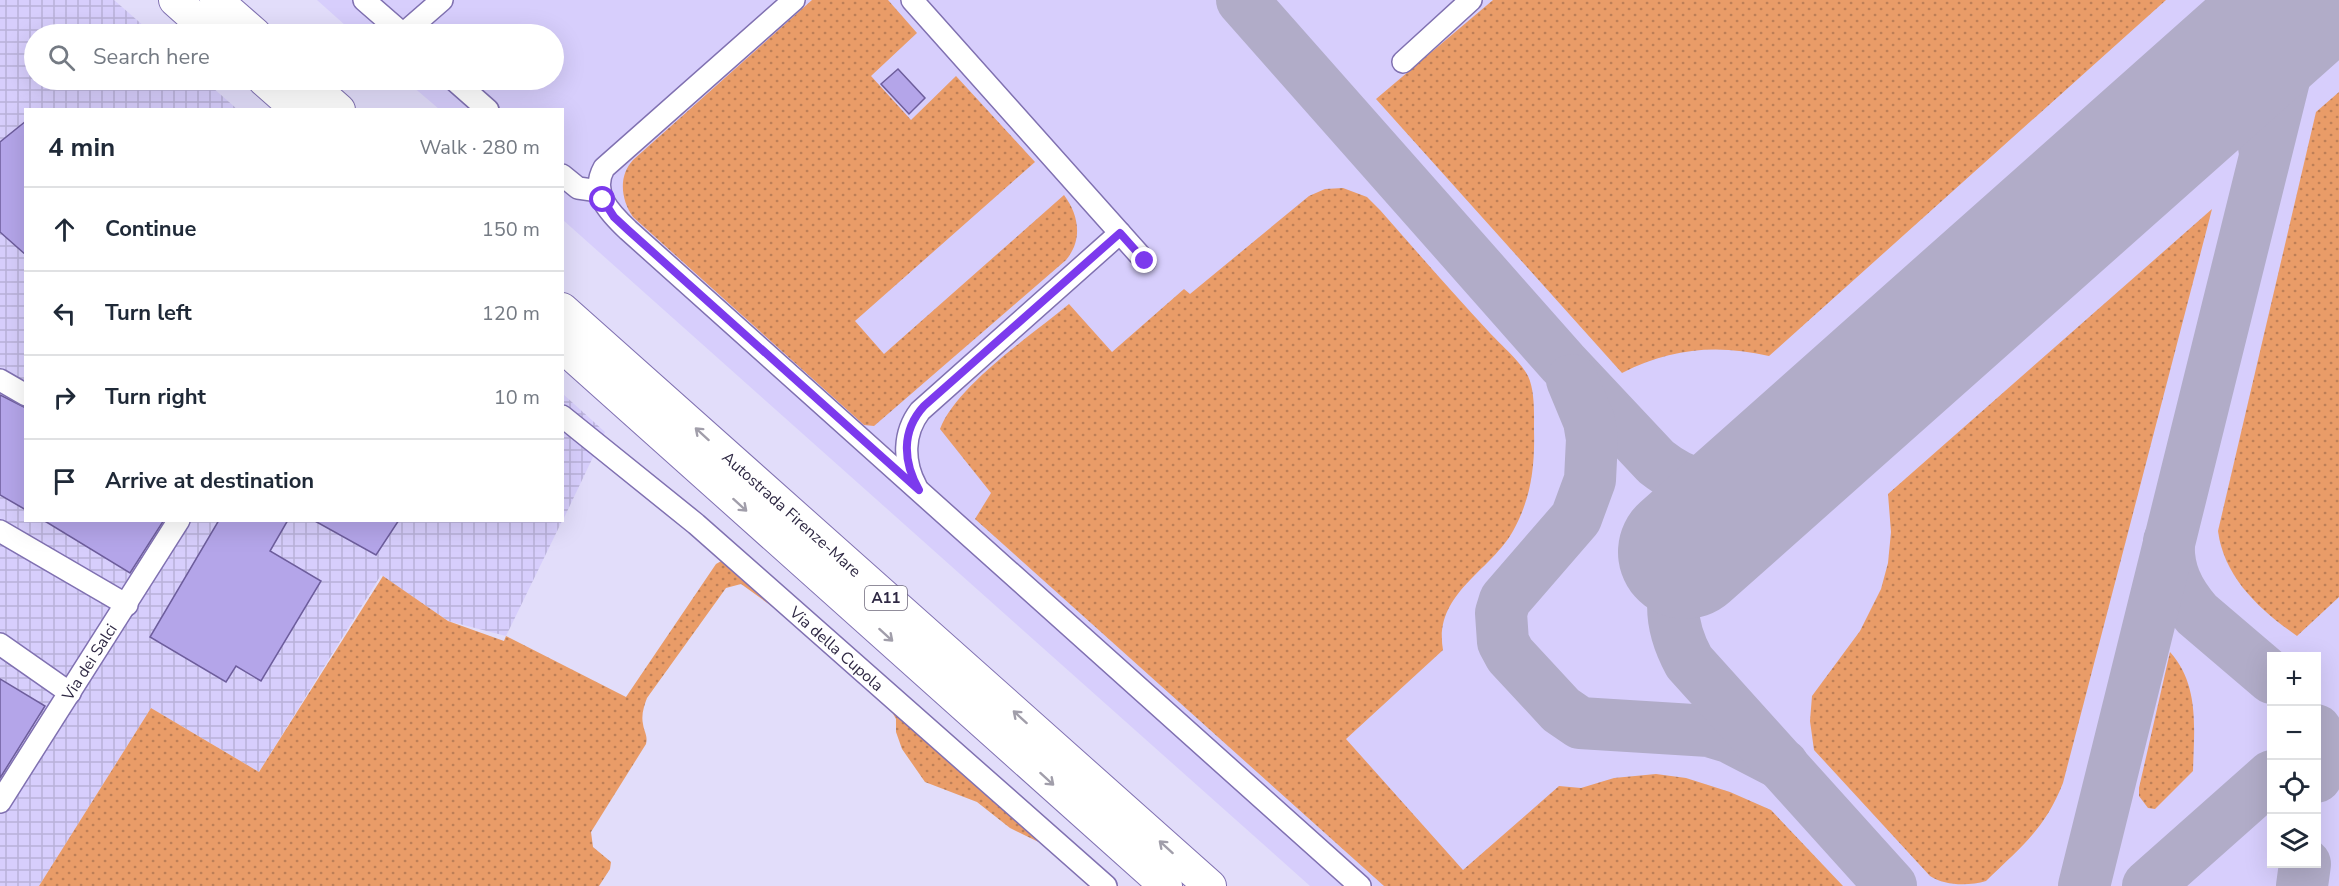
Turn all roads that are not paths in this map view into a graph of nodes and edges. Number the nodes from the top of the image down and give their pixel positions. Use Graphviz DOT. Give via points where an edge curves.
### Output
graph roads {
  1 [pos="174,0"];
  2 [pos="216,0"];
  3 [pos="364,0"];
  4 [pos="442,0"];
  5 [pos="794,0"];
  6 [pos="912,0"];
  7 [pos="1471,0"];
  8 [pos="202,24"];
  9 [pos="244,24"];
  10 [pos="392,24"];
  11 [pos="414,24"];
  12 [pos="1403,62"];
  13 [pos="275,90"];
  14 [pos="316,90"];
  15 [pos="465,90"];
  16 [pos="296,108"];
  17 [pos="337,108"];
  18 [pos="486,108"];
  19 [pos="564,177"];
  20 [pos="599,191"];
  21 [pos="1120,233"];
  22 [pos="1145,261"];
  23 [pos="564,311"];
  24 [pos="564,348"];
  25 [pos="0,380"];
  26 [pos="24,394"];
  27 [pos="564,418"];
  28 [pos="919,490"];
  29 [pos="178,522"];
  30 [pos="0,531"];
  31 [pos="127,605"];
  32 [pos="0,645"];
  33 [pos="70,693"];
  34 [pos="0,802"];
  35 [pos="1106,886"];
  36 [pos="1166,886"];
  37 [pos="1210,886"];
  38 [pos="1360,886"];
  1 -- 8 [label="highway"];
  2 -- 9 [label="highway"];
  3 -- 10 [label="street"];
  4 -- 11 [label="street"];
  5 -- 20 [label="street" via="604,168"];
  6 -- 21 [label="street"];
  7 -- 12 [label="street"];
  13 -- 16 [label="highway"];
  14 -- 17 [label="highway"];
  15 -- 18 [label="street"];
  19 -- 20 [label="street" via="578,188"];
  20 -- 28 [label="street" via="614,217"];
  21 -- 22 [label="street"];
  21 -- 28 [label="street" via="920,411 910,427 906,452 909,472"];
  37 -- 23 [label="highway, Autostrada Firenze-Mare / A11, one-way"];
  24 -- 36 [label="highway, Autostrada Firenze-Mare / A11, one-way"];
  25 -- 26 [label="street"];
  27 -- 35 [label="street, Via della Cupola" via="696,524"];
  28 -- 38 [label="street"];
  29 -- 31 [label="street, Via dei Salci"];
  30 -- 31 [label="street"];
  31 -- 33 [label="street, Via dei Salci"];
  32 -- 33 [label="street"];
  33 -- 34 [label="street, Via dei Salci"];
}
